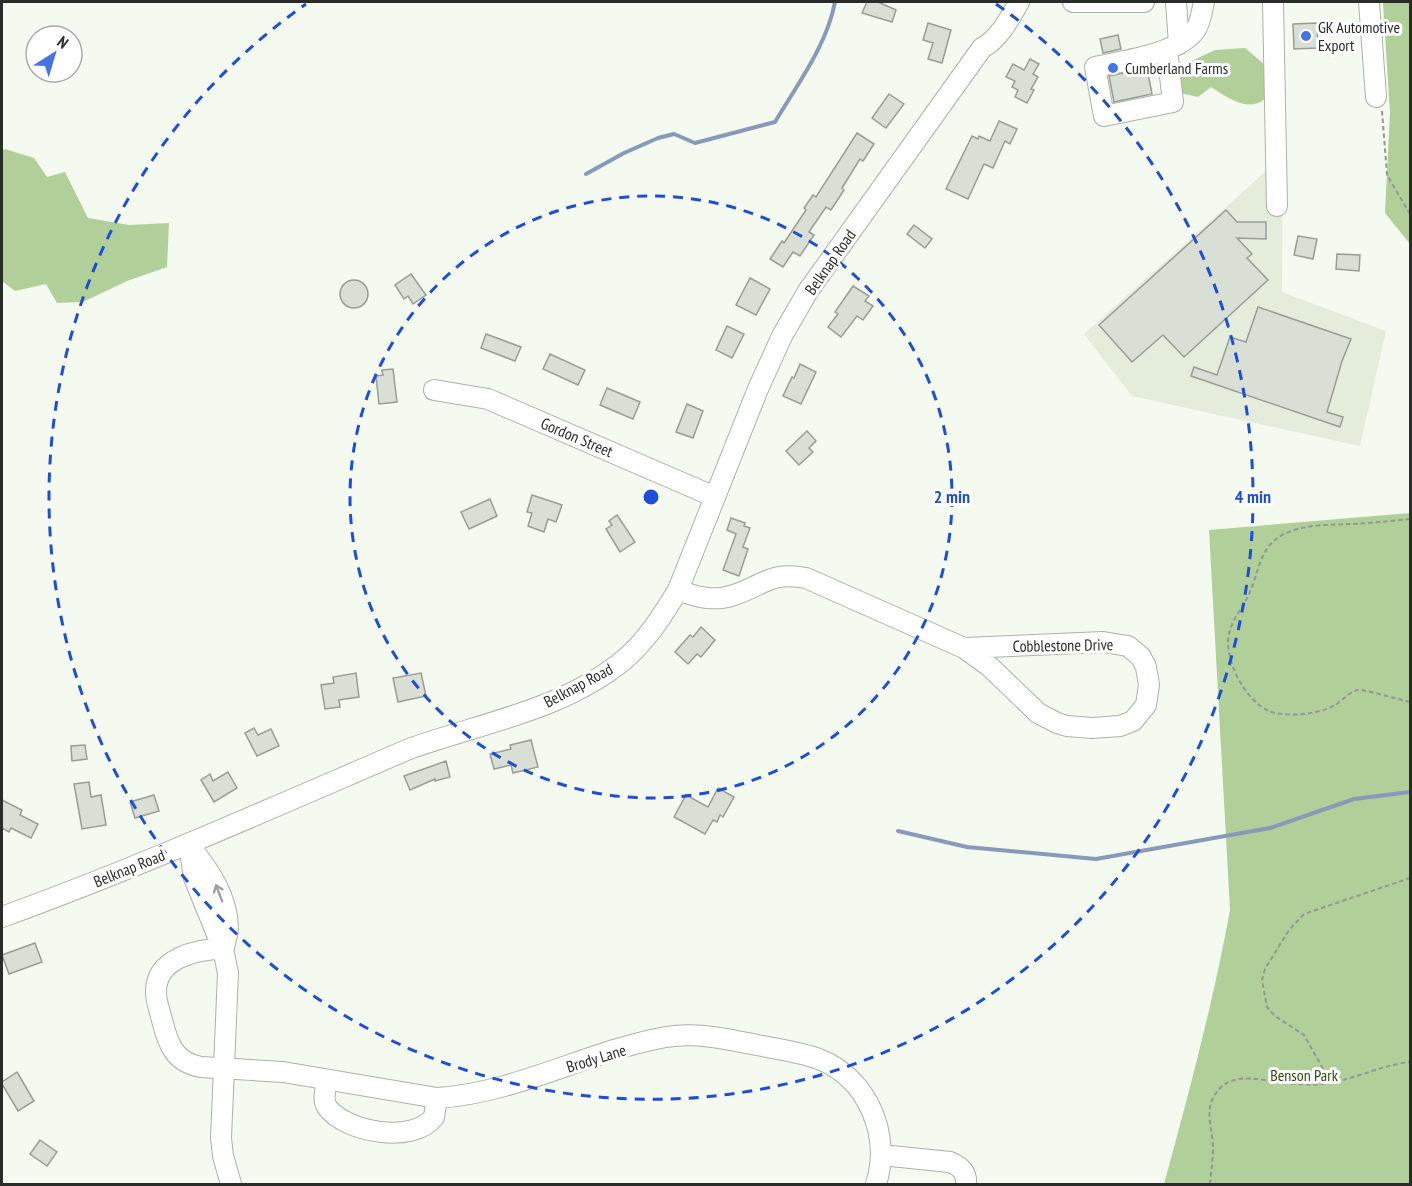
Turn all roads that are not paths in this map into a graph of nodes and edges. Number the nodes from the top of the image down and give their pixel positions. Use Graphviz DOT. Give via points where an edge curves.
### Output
graph roads {
  1 [pos="1013,2"];
  2 [pos="1018,2"];
  3 [pos="1073,2"];
  4 [pos="1144,2"];
  5 [pos="1176,2"];
  6 [pos="1204,2"];
  7 [pos="1273,2"];
  8 [pos="1369,2"];
  9 [pos="1173,47"];
  10 [pos="982,48"];
  11 [pos="1376,97"];
  12 [pos="1277,206"];
  13 [pos="434,390"];
  14 [pos="715,497"];
  15 [pos="678,590"];
  16 [pos="964,648"];
  17 [pos="189,844"];
  18 [pos="2,917"];
  19 [pos="223,949"];
  20 [pos="224,1069"];
  21 [pos="327,1080"];
  22 [pos="437,1098"];
  23 [pos="881,1155"];
  24 [pos="231,1185"];
  25 [pos="876,1185"];
  26 [pos="966,1185"];
  1 -- 10 [label="street, Belknap Road" via="1002,10 984,37"];
  2 -- 10 [label="street, Belknap Road" via="992,43"];
  3 -- 4 [label="street"];
  5 -- 9 [label="street"];
  6 -- 9 [label="street" via="1196,29"];
  7 -- 12 [label="street"];
  8 -- 11 [label="street"];
  9 -- 9 [label="street" via="1095,67 1104,116 1173,102"];
  10 -- 14 [label="street, Belknap Road" via="808,291 782,336"];
  13 -- 14 [label="street, Gordon Street" via="488,399"];
  14 -- 15 [label="street, Belknap Road"];
  15 -- 16 [label="street, Cobblestone Drive" via="722,598 775,577 806,578"];
  15 -- 17 [label="street, Belknap Road" via="661,619 625,659 590,682 503,720 409,749"];
  16 -- 16 [label="street, Cobblestone Drive" via="1038,713 1057,723 1084,728 1120,726 1133,721 1146,705 1149,685 1144,662 1124,644"];
  17 -- 18 [label="street, Belknap Road"];
  17 -- 19 [label="street" via="194,878"];
  19 -- 20 [label="street" via="228,973"];
  19 -- 20 [label="street, Brody Lane" via="204,949 182,956 162,973 156,993 175,1054 195,1066"];
  20 -- 21 [label="street, Brody Lane" via="284,1072"];
  20 -- 24 [label="street" via="221,1138"];
  21 -- 22 [label="street, Brody Lane"];
  21 -- 22 [label="street" via="328,1109 347,1122 375,1132 423,1127 434,1117"];
  22 -- 23 [label="street, Brody Lane" via="487,1092 666,1037 714,1036 818,1059 840,1071 858,1088 872,1110"];
  23 -- 25 [label="street, Brody Lane"];
  23 -- 26 [label="street" via="950,1162 964,1172"];
}
